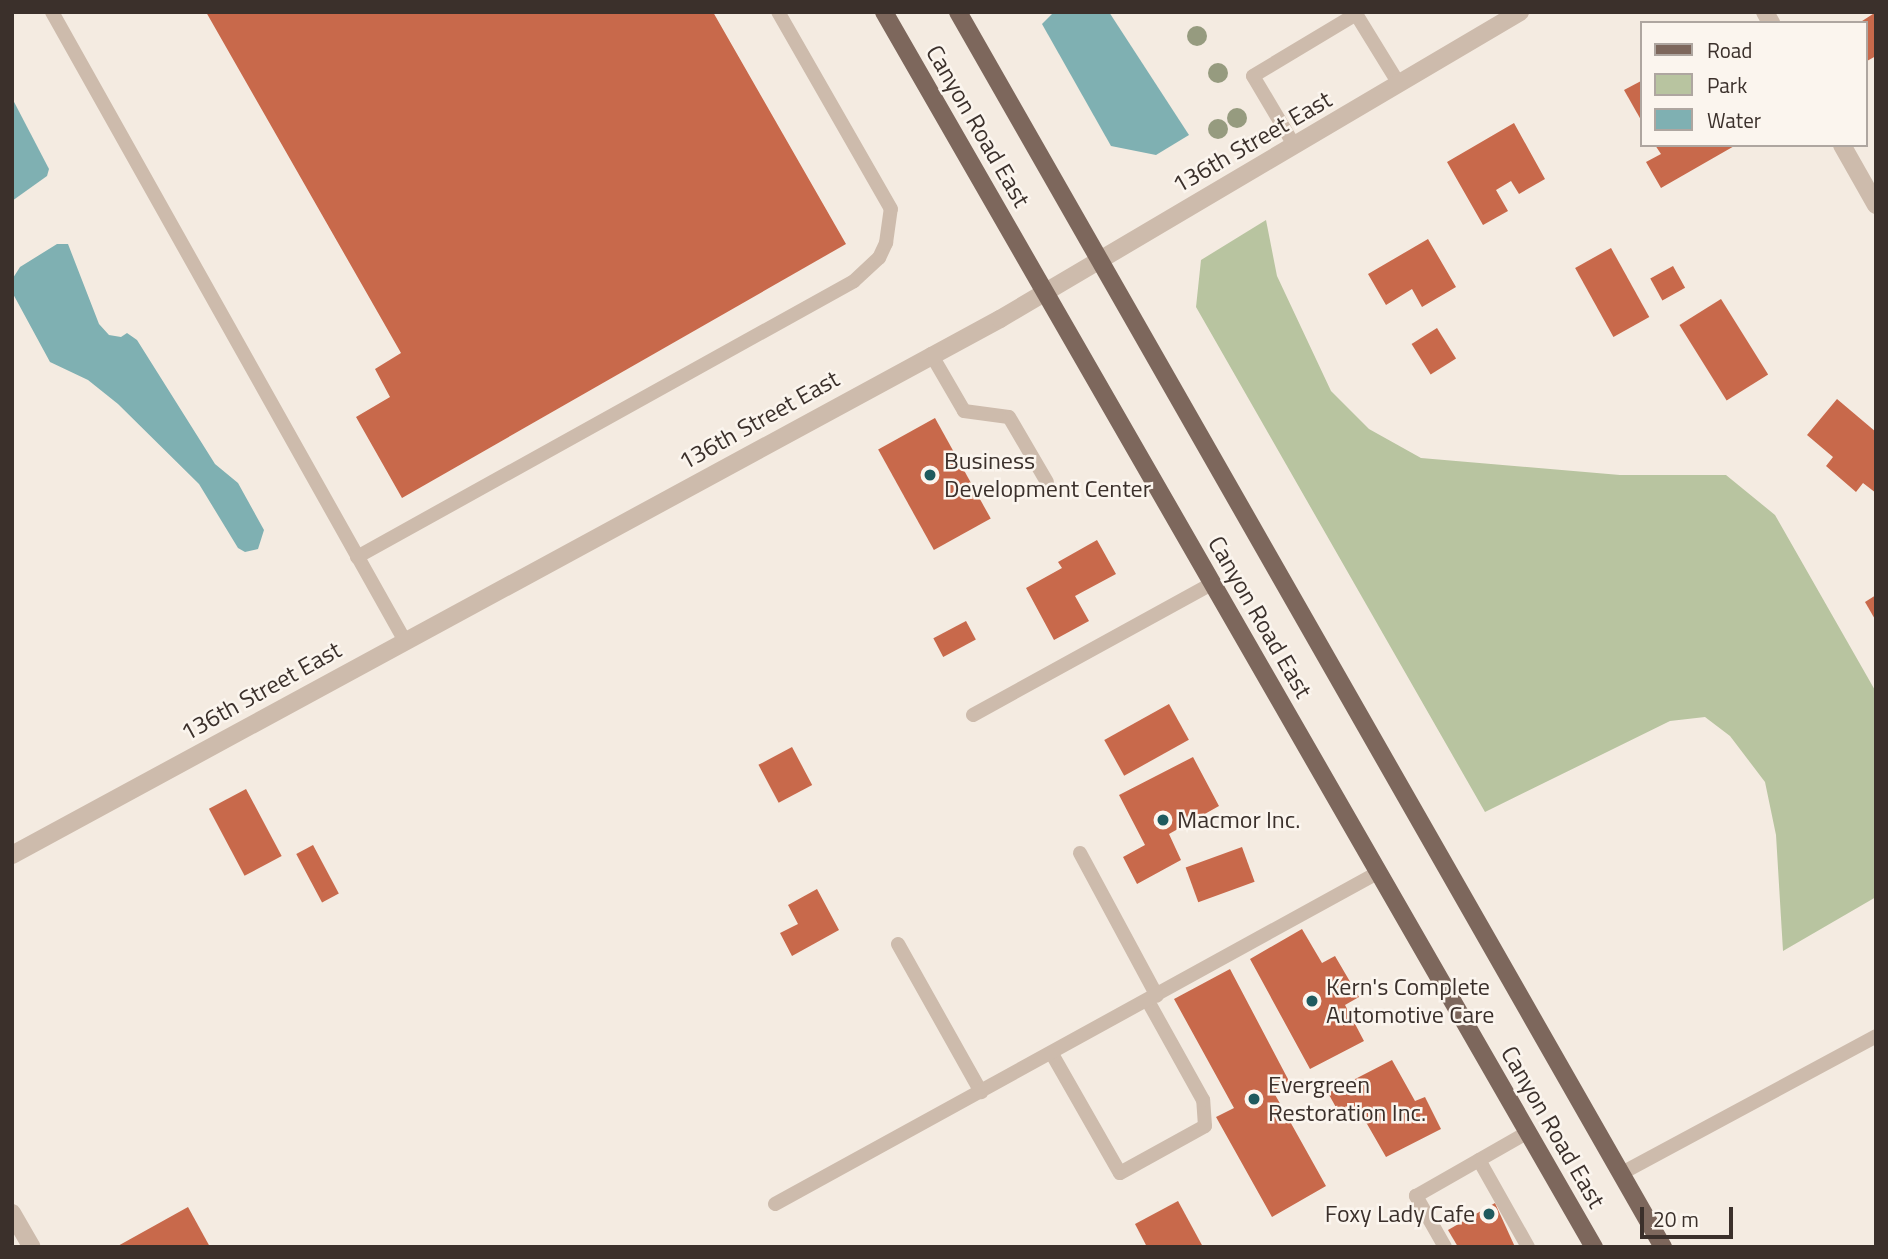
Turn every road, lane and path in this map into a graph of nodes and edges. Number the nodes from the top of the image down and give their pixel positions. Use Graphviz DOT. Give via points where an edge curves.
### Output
graph roads {
  1 [pos="52,12"];
  2 [pos="778,12"];
  3 [pos="884,12"];
  4 [pos="958,12"];
  5 [pos="1520,12"];
  6 [pos="1356,13"];
  7 [pos="1399,84"];
  8 [pos="1294,145"];
  9 [pos="1843,147"];
  10 [pos="1876,205"];
  11 [pos="1100,260"];
  12 [pos="1045,292"];
  13 [pos="931,354"];
  14 [pos="1047,482"];
  15 [pos="357,557"];
  16 [pos="1213,583"];
  17 [pos="405,641"];
  18 [pos="973,715"];
  19 [pos="1080,853"];
  20 [pos="12,855"];
  21 [pos="1378,872"];
  22 [pos="898,944"];
  23 [pos="1152,998"];
  24 [pos="1876,1036"];
  25 [pos="1052,1054"];
  26 [pos="981,1092"];
  27 [pos="1528,1132"];
  28 [pos="1479,1160"];
  29 [pos="1622,1173"];
  30 [pos="775,1204"];
  31 [pos="12,1213"];
  32 [pos="32,1247"];
  33 [pos="1445,1247"];
  34 [pos="1528,1247"];
  35 [pos="1594,1247"];
  36 [pos="1663,1247"];
  1 -- 15 [label="lane"];
  2 -- 15 [label="lane" via="891,209 886,243 878,258 854,282"];
  3 -- 12 [label="main road, Canyon Road East"];
  4 -- 11 [label="main road, Canyon Road East"];
  5 -- 7 [label="street, 136th Street East"];
  6 -- 7 [label="lane"];
  6 -- 8 [label="lane" via="1253,76"];
  7 -- 8 [label="street, 136th Street East"];
  8 -- 11 [label="street, 136th Street East"];
  9 -- 10 [label="street"];
  11 -- 12 [label="street, 136th Street East"];
  11 -- 29 [label="main road, Canyon Road East"];
  12 -- 13 [label="street, 136th Street East"];
  12 -- 16 [label="main road, Canyon Road East"];
  13 -- 14 [label="lane" via="964,411 1009,417"];
  13 -- 17 [label="street, 136th Street East"];
  15 -- 17 [label="lane"];
  16 -- 18 [label="lane"];
  16 -- 21 [label="main road, Canyon Road East"];
  17 -- 20 [label="street, 136th Street East"];
  19 -- 23 [label="lane"];
  21 -- 23 [label="lane"];
  21 -- 27 [label="main road, Canyon Road East"];
  22 -- 26 [label="lane"];
  23 -- 25 [label="lane"];
  23 -- 25 [label="lane" via="1203,1100 1205,1126 1120,1173"];
  24 -- 29 [label="lane"];
  25 -- 26 [label="lane"];
  26 -- 30 [label="lane"];
  27 -- 28 [label="lane"];
  27 -- 35 [label="main road, Canyon Road East"];
  28 -- 33 [label="lane" via="1416,1196"];
  28 -- 34 [label="lane"];
  29 -- 36 [label="main road, Canyon Road East"];
  31 -- 32 [label="street"];
}
